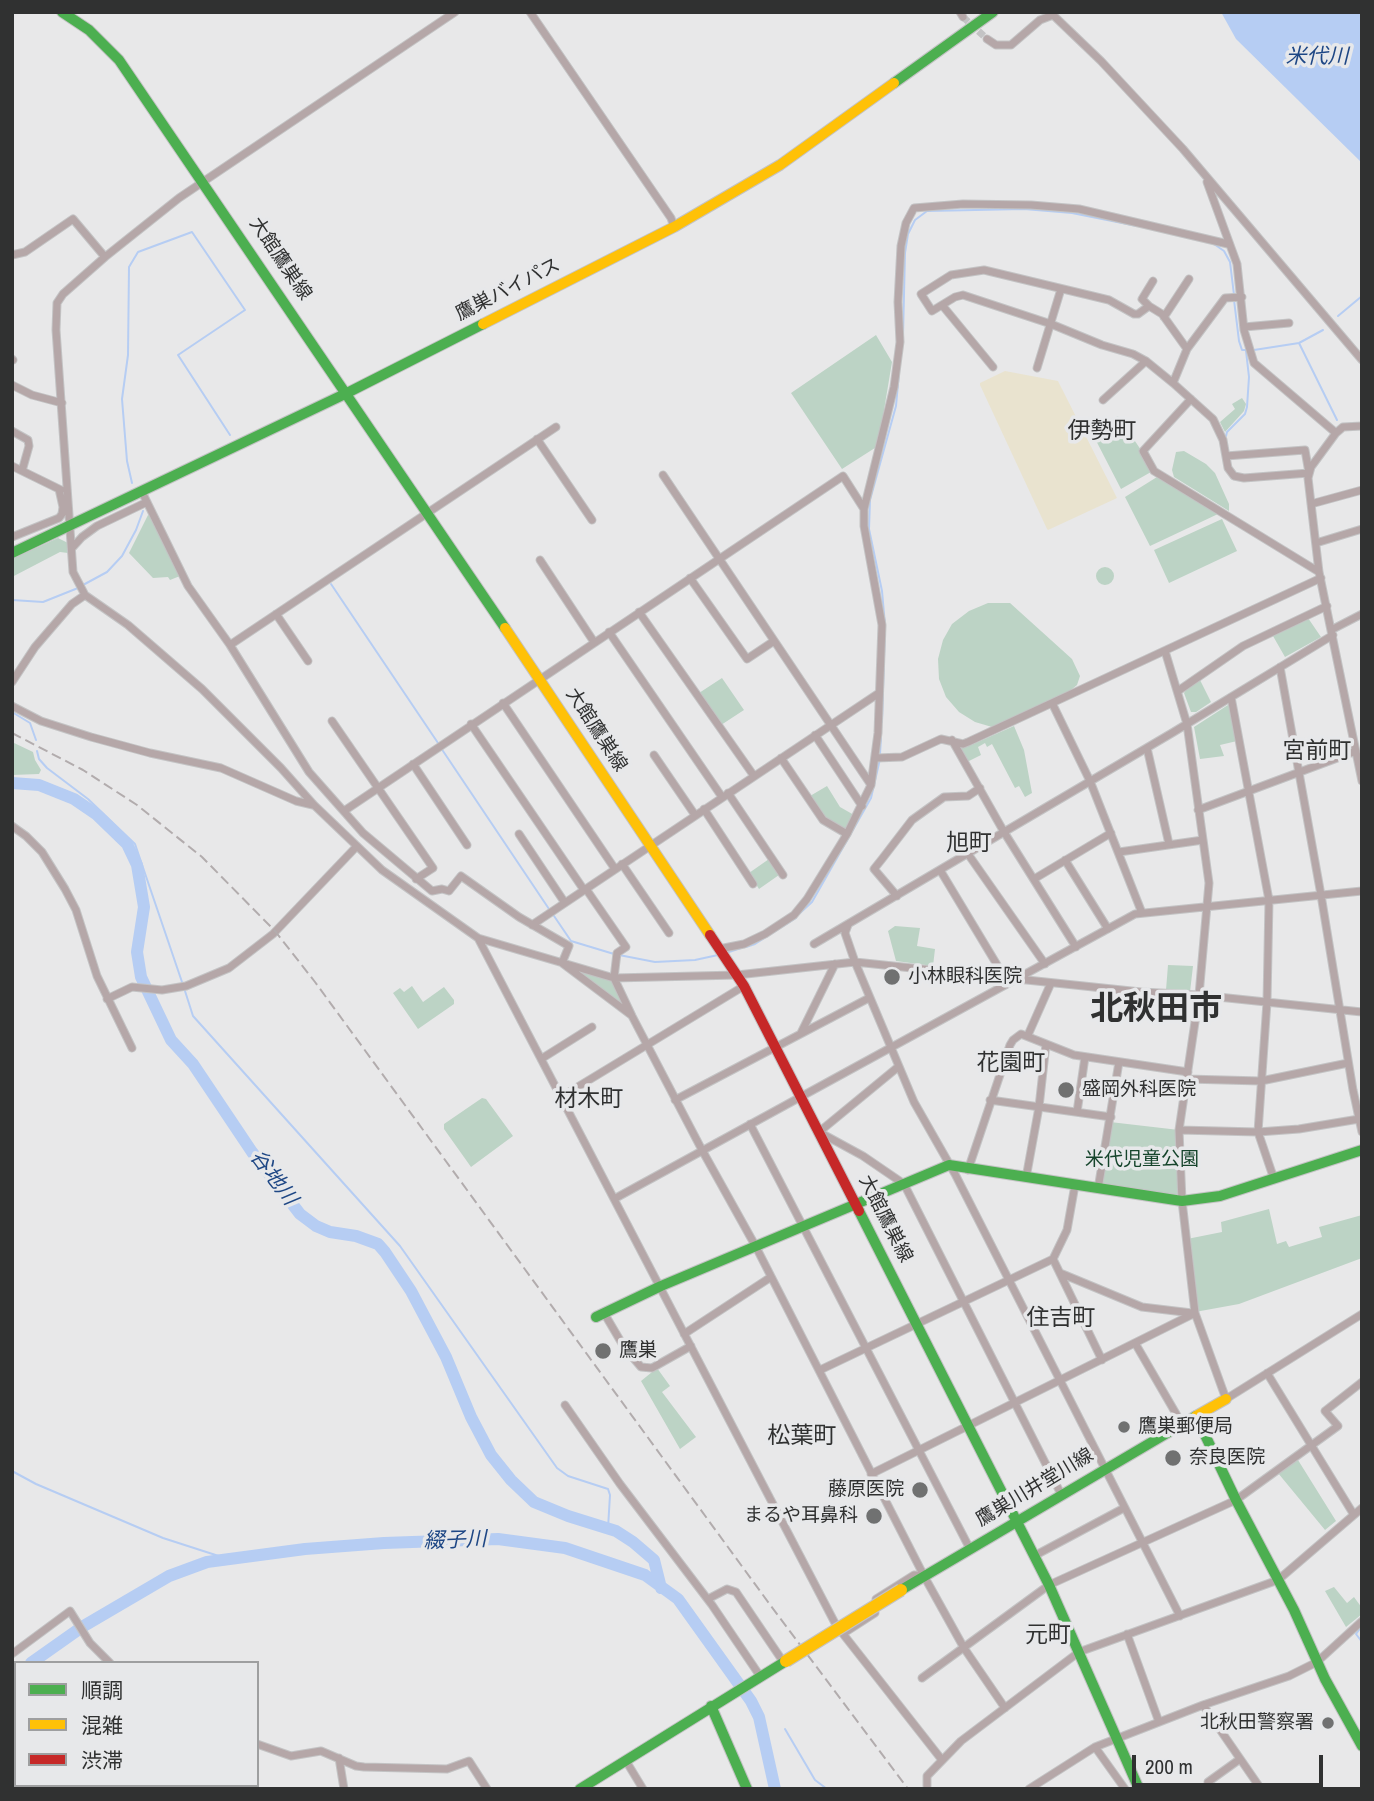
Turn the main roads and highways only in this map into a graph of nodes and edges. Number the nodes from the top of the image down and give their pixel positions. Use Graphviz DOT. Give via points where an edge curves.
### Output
graph roads {
  1 [pos="62,12"];
  2 [pos="993,12"];
  3 [pos="347,393"];
  4 [pos="12,553"];
  5 [pos="1362,1150"];
  6 [pos="856,1203"];
  7 [pos="600,1315"];
  8 [pos="1226,1399"];
  9 [pos="1196,1416"];
  10 [pos="1017,1521"];
  11 [pos="711,1706"];
  12 [pos="1362,1745"];
  13 [pos="580,1789"];
  14 [pos="747,1789"];
  15 [pos="1139,1789"];
  1 -- 3 [label="main road, 大館鷹巣線" via="89,30 119,60"];
  2 -- 3 [label="main road, 鷹巣バイパス" via="780,165 674,227"];
  3 -- 4 [label="main road, 鷹巣バイパス" via="144,497 71,524"];
  3 -- 6 [label="main road, 大館鷹巣線" via="741,981"];
  5 -- 6 [label="main road" via="1220,1196 1182,1202 949,1166"];
  6 -- 7 [label="main road"];
  6 -- 10 [label="main road, 大館鷹巣線"];
  8 -- 9 [label="main road, 鷹巣川井堂川線"];
  9 -- 10 [label="main road, 鷹巣川井堂川線"];
  9 -- 12 [label="main road"];
  10 -- 11 [label="main road, 鷹巣川井堂川線, bridge"];
  10 -- 15 [label="main road, 大館鷹巣線"];
  11 -- 13 [label="main road, 鷹巣川井堂川線"];
  11 -- 14 [label="main road"];
}
